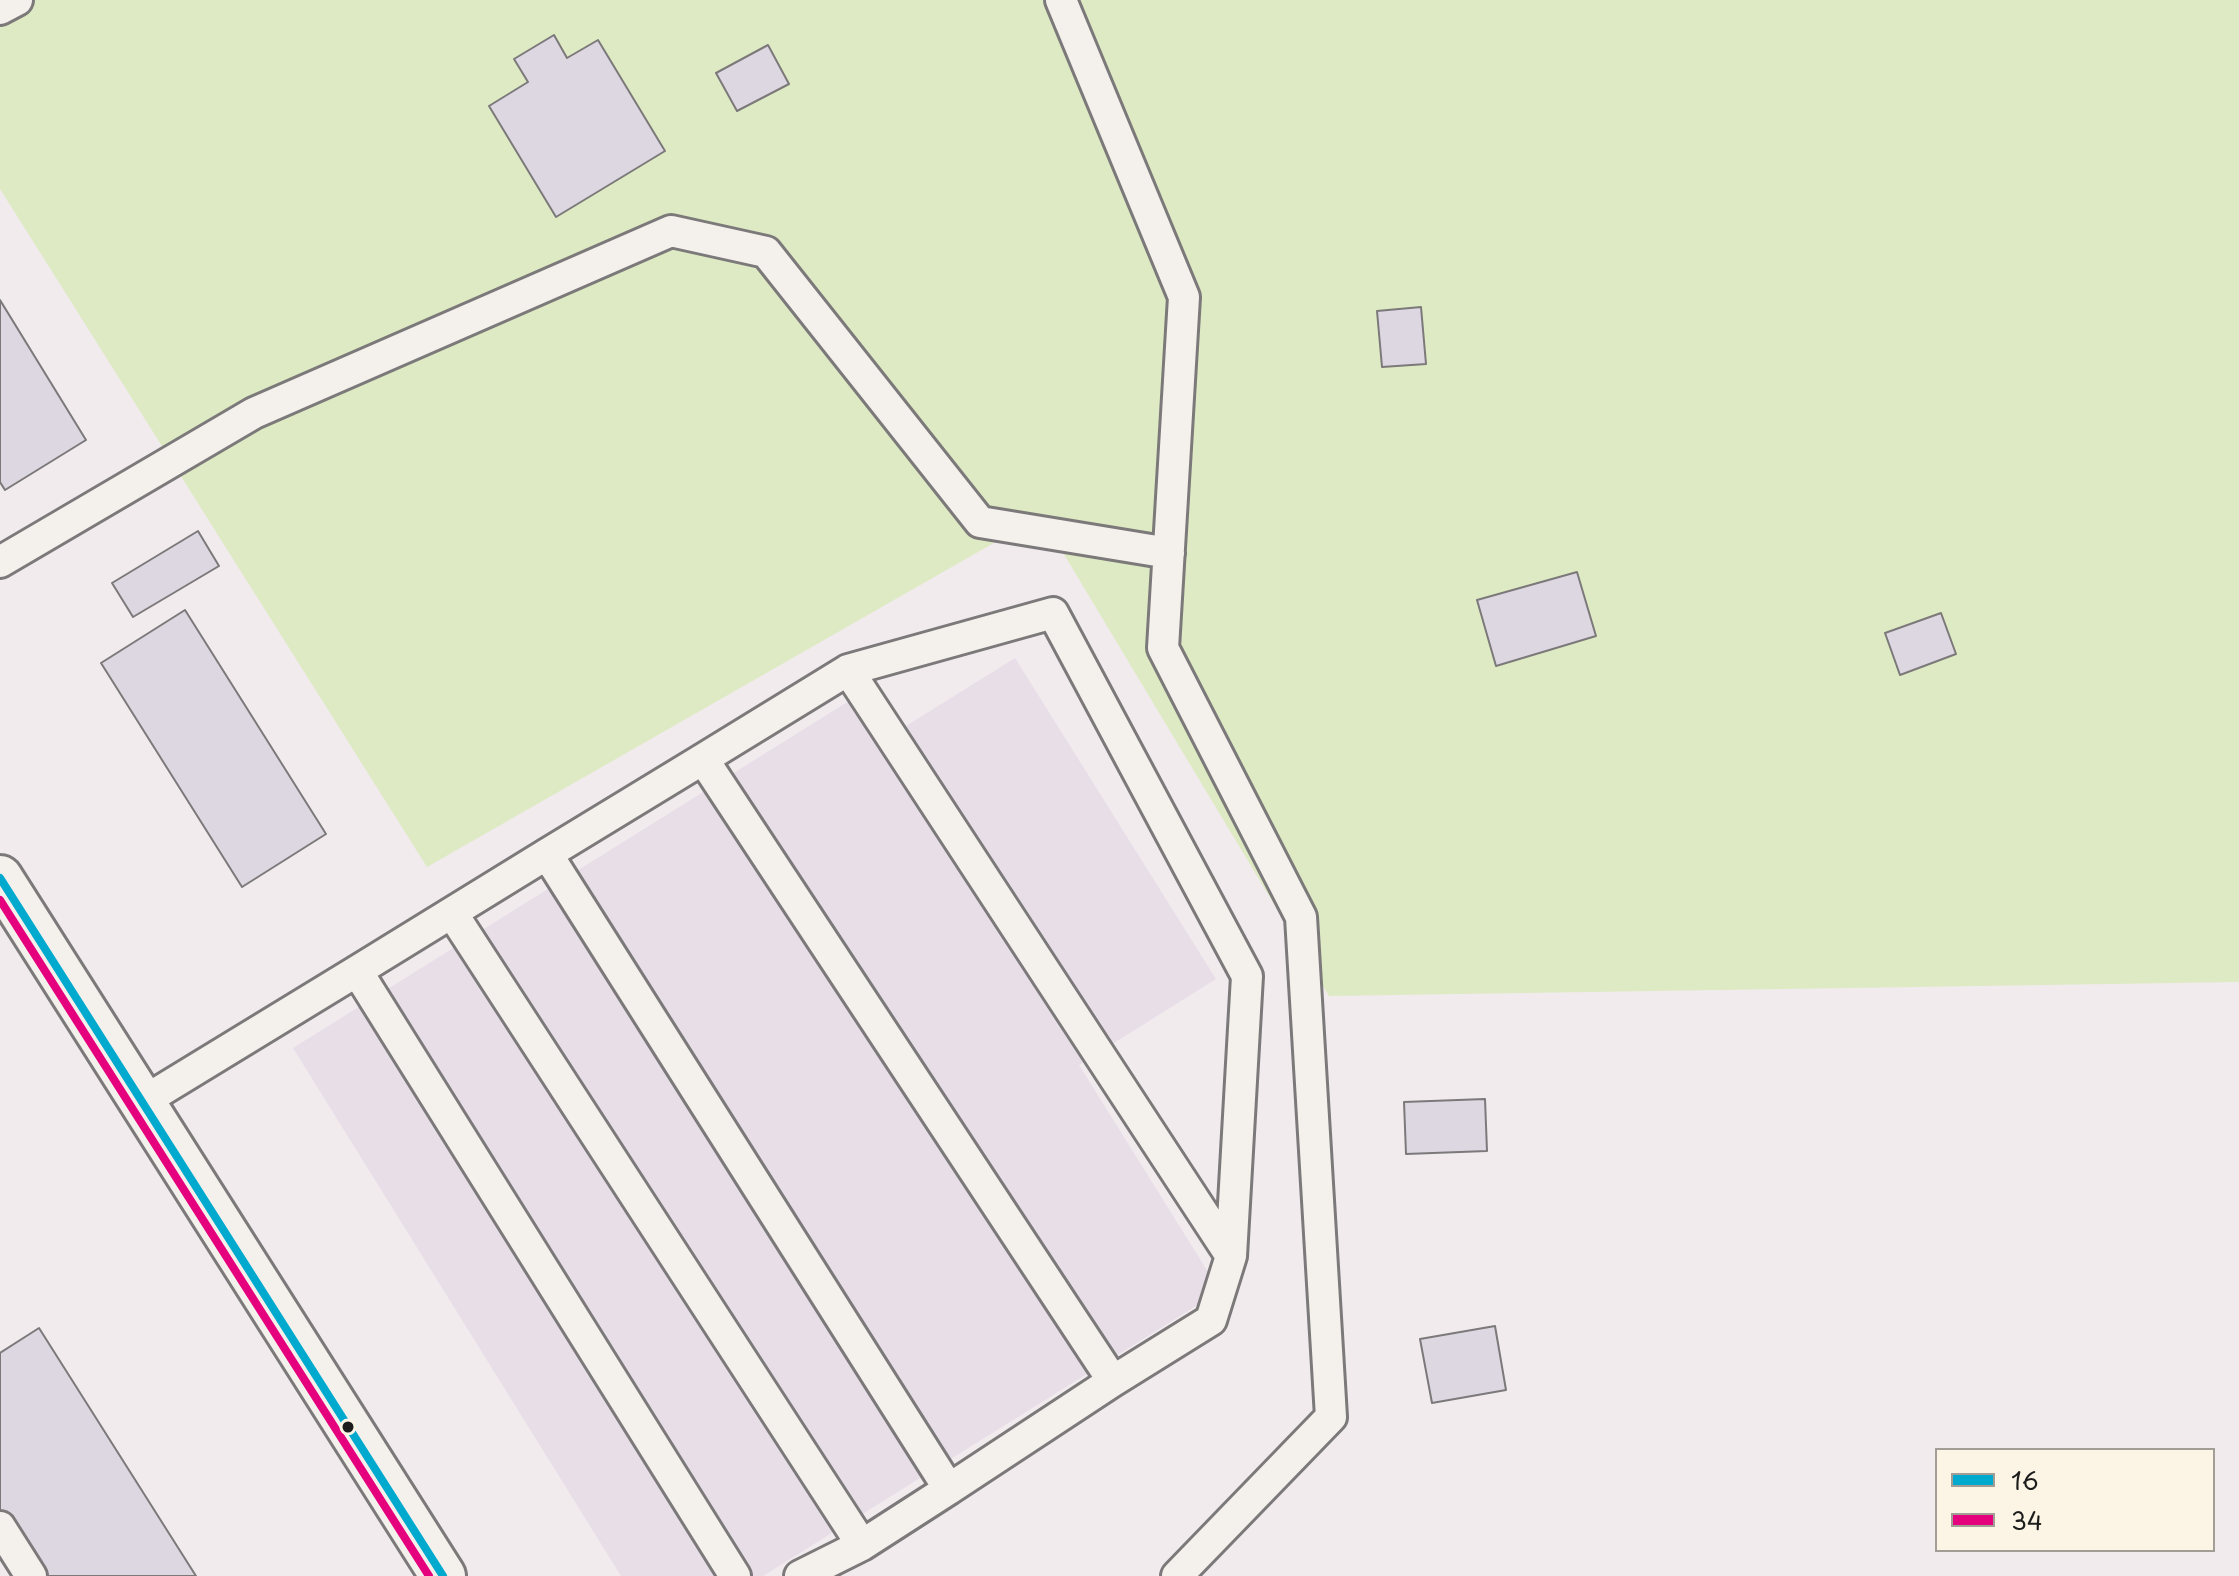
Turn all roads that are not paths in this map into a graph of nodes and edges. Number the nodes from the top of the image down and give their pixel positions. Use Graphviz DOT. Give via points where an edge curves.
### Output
graph roads {
  1 [pos="17,0"];
  2 [pos="1061,0"];
  3 [pos="0,9"];
  4 [pos="1169,553"];
  5 [pos="0,562"];
  6 [pos="848,670"];
  7 [pos="703,759"];
  8 [pos="547,854"];
  9 [pos="0,878"];
  10 [pos="452,913"];
  11 [pos="357,971"];
  12 [pos="144,1101"];
  13 [pos="1231,1256"];
  14 [pos="1113,1381"];
  15 [pos="949,1489"];
  16 [pos="0,1527"];
  17 [pos="862,1545"];
  18 [pos="438,1574"];
  19 [pos="31,1576"];
  20 [pos="735,1576"];
  21 [pos="800,1576"];
  22 [pos="1177,1576"];
  1 -- 3 [label="lane"];
  2 -- 4 [label="lane" via="1184,297"];
  4 -- 5 [label="lane" via="980,522 766,252 671,231 254,413"];
  4 -- 22 [label="lane" via="1163,648 1301,917 1331,1417"];
  6 -- 7 [label="lane"];
  6 -- 13 [label="lane"];
  6 -- 13 [label="lane" via="1053,613 1247,976"];
  7 -- 8 [label="lane"];
  7 -- 14 [label="lane"];
  8 -- 10 [label="lane"];
  8 -- 15 [label="lane"];
  9 -- 12 [label="main road"];
  10 -- 11 [label="lane"];
  10 -- 17 [label="lane"];
  11 -- 12 [label="lane"];
  11 -- 20 [label="lane"];
  12 -- 18 [label="main road"];
  13 -- 14 [label="lane" via="1211,1320"];
  14 -- 15 [label="lane"];
  15 -- 17 [label="lane"];
  16 -- 19 [label="lane"];
  17 -- 21 [label="lane"];
}
